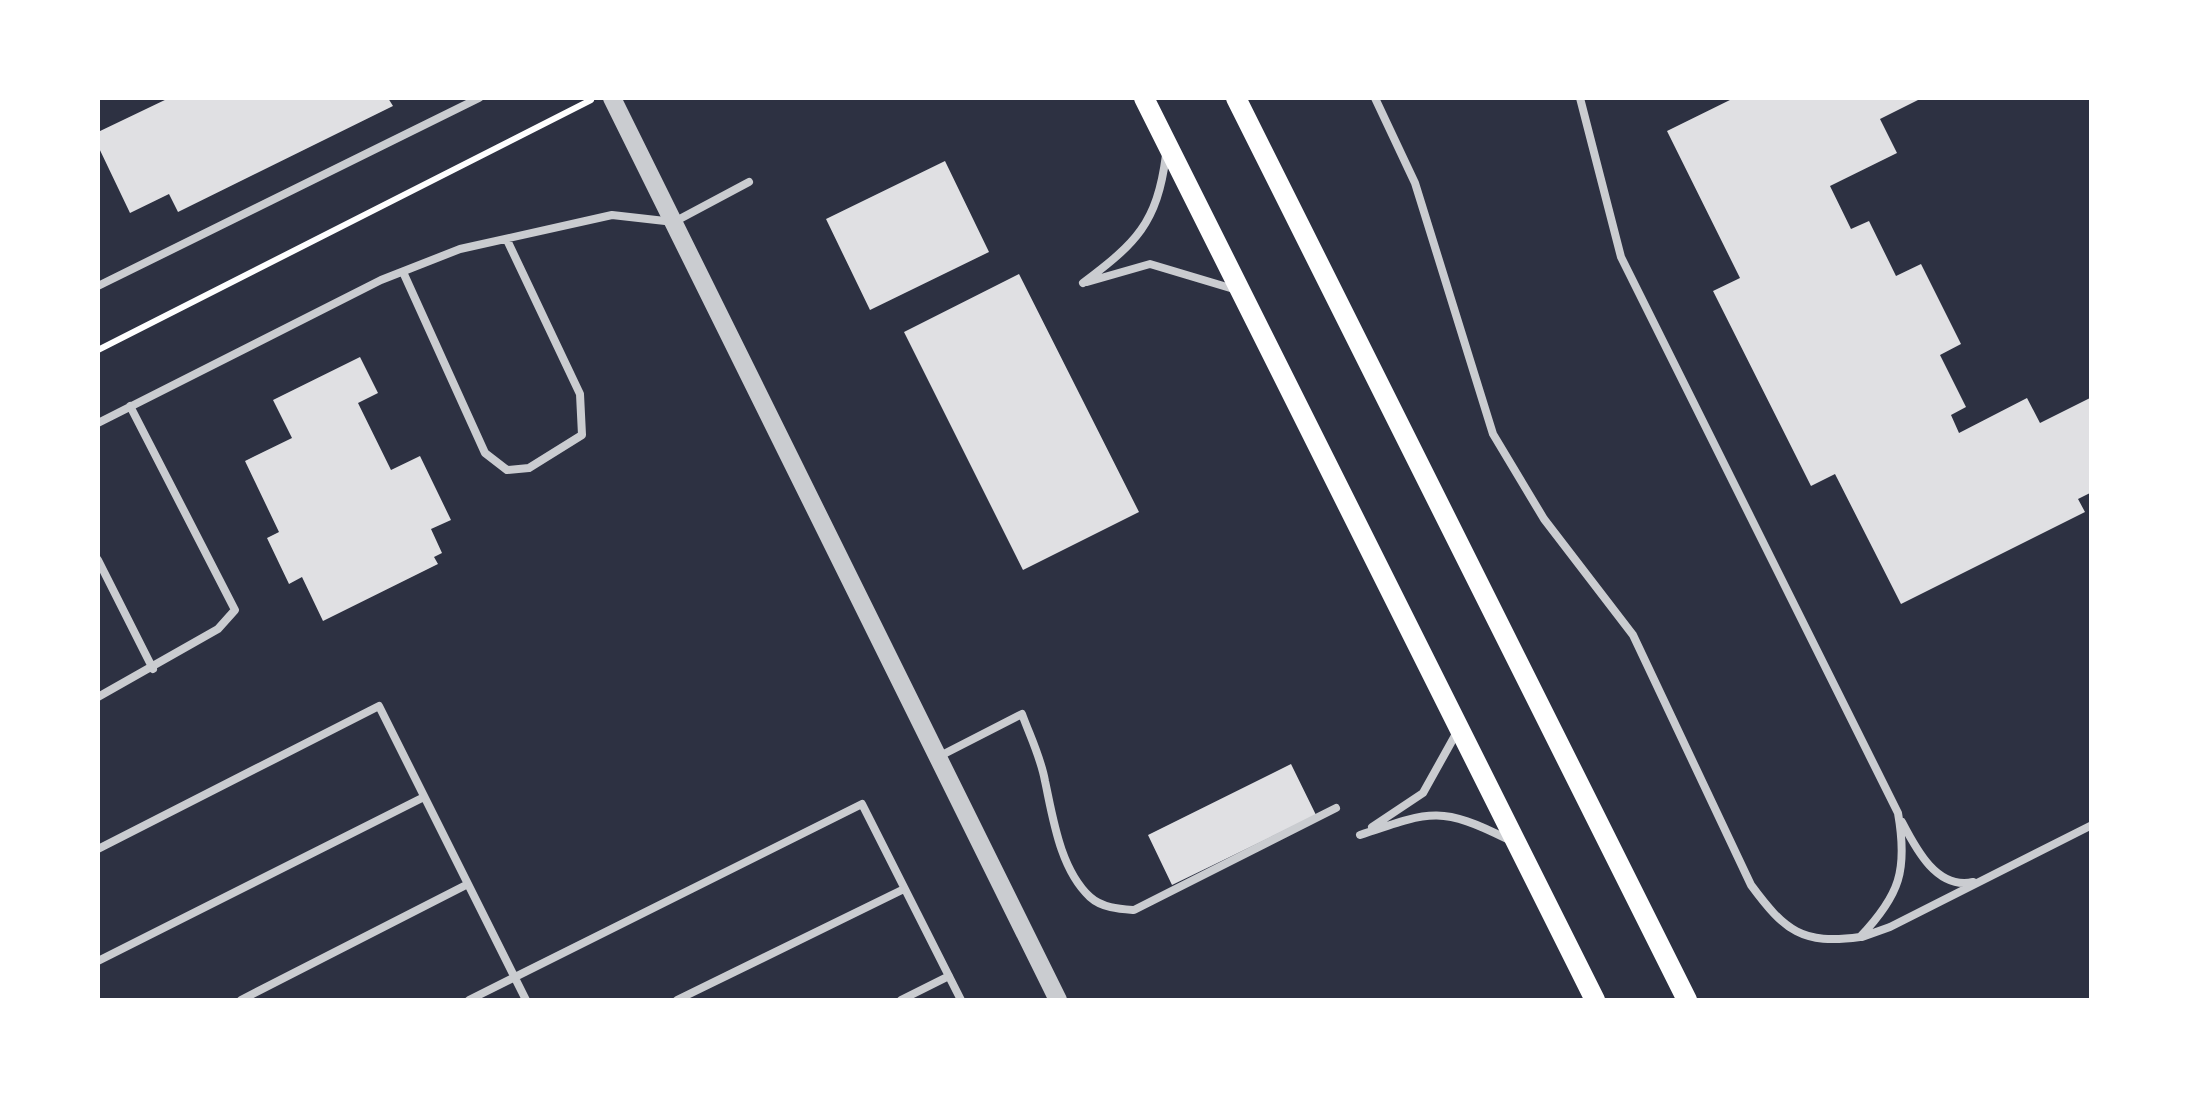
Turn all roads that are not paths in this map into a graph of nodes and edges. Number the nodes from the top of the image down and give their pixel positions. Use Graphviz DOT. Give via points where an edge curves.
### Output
graph roads {
  1 [pos="479,98"];
  2 [pos="612,98"];
  3 [pos="1144,98"];
  4 [pos="1236,98"];
  5 [pos="1375,98"];
  6 [pos="1580,98"];
  7 [pos="1168,145"];
  8 [pos="750,182"];
  9 [pos="674,222"];
  10 [pos="507,240"];
  11 [pos="402,272"];
  12 [pos="98,286"];
  13 [pos="1240,292"];
  14 [pos="130,406"];
  15 [pos="98,424"];
  16 [pos="98,560"];
  17 [pos="154,669"];
  18 [pos="98,697"];
  19 [pos="1458,728"];
  20 [pos="938,758"];
  21 [pos="424,797"];
  22 [pos="1336,808"];
  23 [pos="1898,812"];
  24 [pos="2092,826"];
  25 [pos="1516,844"];
  26 [pos="98,849"];
  27 [pos="1987,878"];
  28 [pos="468,884"];
  29 [pos="904,888"];
  30 [pos="1860,937"];
  31 [pos="98,961"];
  32 [pos="949,976"];
  33 [pos="515,977"];
  34 [pos="242,1000"];
  35 [pos="469,1000"];
  36 [pos="526,1000"];
  37 [pos="676,1000"];
  38 [pos="901,1000"];
  39 [pos="961,1000"];
  40 [pos="1058,1000"];
  41 [pos="1596,1000"];
  42 [pos="1686,1000"];
  1 -- 12 [label="lane"];
  2 -- 9 [label="street"];
  3 -- 7 [label="main road"];
  4 -- 42 [label="main road"];
  5 -- 30 [label="lane" via="1415,183 1493,434 1544,519 1634,636 1750,885 1775,918 1800,936 1829,942"];
  6 -- 23 [label="lane" via="1622,256"];
  7 -- 13 [label="main road"];
  7 -- 13 [label="lane" via="1161,193 1133,246 1083,283 1150,264"];
  8 -- 9 [label="lane"];
  9 -- 10 [label="lane" via="612,215"];
  9 -- 20 [label="street"];
  10 -- 11 [label="lane" via="460,249"];
  10 -- 11 [label="lane" via="580,394 582,435 529,468 507,470 485,453"];
  11 -- 14 [label="lane"];
  13 -- 19 [label="main road"];
  14 -- 15 [label="lane"];
  14 -- 17 [label="lane" via="235,610 218,629"];
  16 -- 17 [label="lane"];
  17 -- 18 [label="lane"];
  19 -- 25 [label="main road"];
  19 -- 25 [label="lane" via="1423,793 1360,834 1428,812 1476,824"];
  20 -- 22 [label="lane" via="1022,714 1045,779 1051,820 1072,868 1090,897 1123,909 1152,902"];
  20 -- 40 [label="street"];
  21 -- 26 [label="lane" via="379,706"];
  21 -- 28 [label="lane"];
  21 -- 31 [label="lane"];
  23 -- 27 [label="lane" via="1925,861 1946,879 1963,884"];
  23 -- 30 [label="lane" via="1905,851 1898,888"];
  24 -- 27 [label="lane"];
  25 -- 41 [label="main road"];
  27 -- 30 [label="lane"];
  28 -- 33 [label="lane"];
  28 -- 34 [label="lane"];
  29 -- 32 [label="lane"];
  29 -- 33 [label="lane" via="862,804"];
  29 -- 37 [label="lane"];
  32 -- 38 [label="lane"];
  32 -- 39 [label="lane"];
  33 -- 35 [label="lane"];
  33 -- 36 [label="lane"];
}
